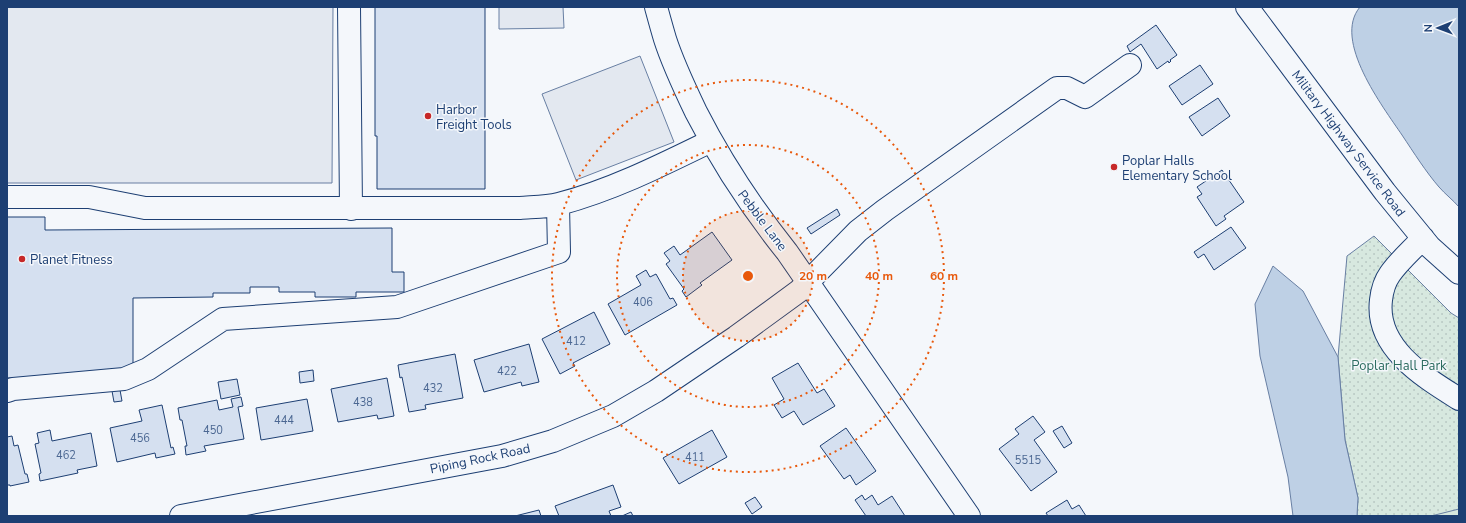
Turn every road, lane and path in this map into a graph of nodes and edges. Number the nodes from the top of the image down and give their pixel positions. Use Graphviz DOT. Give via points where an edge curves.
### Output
graph roads {
  1 [pos="350,7"];
  2 [pos="656,7"];
  3 [pos="1247,7"];
  4 [pos="1130,65"];
  5 [pos="711,141"];
  6 [pos="7,197"];
  7 [pos="558,204"];
  8 [pos="351,209"];
  9 [pos="1423,238"];
  10 [pos="1459,273"];
  11 [pos="808,282"];
  12 [pos="7,391"];
  13 [pos="1459,399"];
  14 [pos="181,516"];
  15 [pos="969,516"];
  1 -- 8 [label="street"];
  2 -- 5 [label="street, Pebble Lane" via="665,40 684,88"];
  3 -- 9 [label="street, Military Highway Service Road" via="1385,192"];
  4 -- 11 [label="street, Piping Rock Road" via="1085,97 1067,88 1057,88 858,231"];
  5 -- 7 [label="street" via="649,172"];
  5 -- 11 [label="street, Pebble Lane" via="738,186"];
  6 -- 8 [label="street" via="89,197 145,208"];
  7 -- 8 [label="street" via="520,208"];
  7 -- 12 [label="street" via="559,252 397,307 223,319 148,369 124,379"];
  9 -- 10 [label="street, Military Highway Service Road"];
  9 -- 13 [label="street" via="1389,275 1382,291 1382,324 1389,340 1406,361 1436,385"];
  11 -- 14 [label="street, Piping Rock Road" via="736,337 656,391 613,416 553,441 502,456"];
  11 -- 15 [label="street, Pebble Lane"];
}
